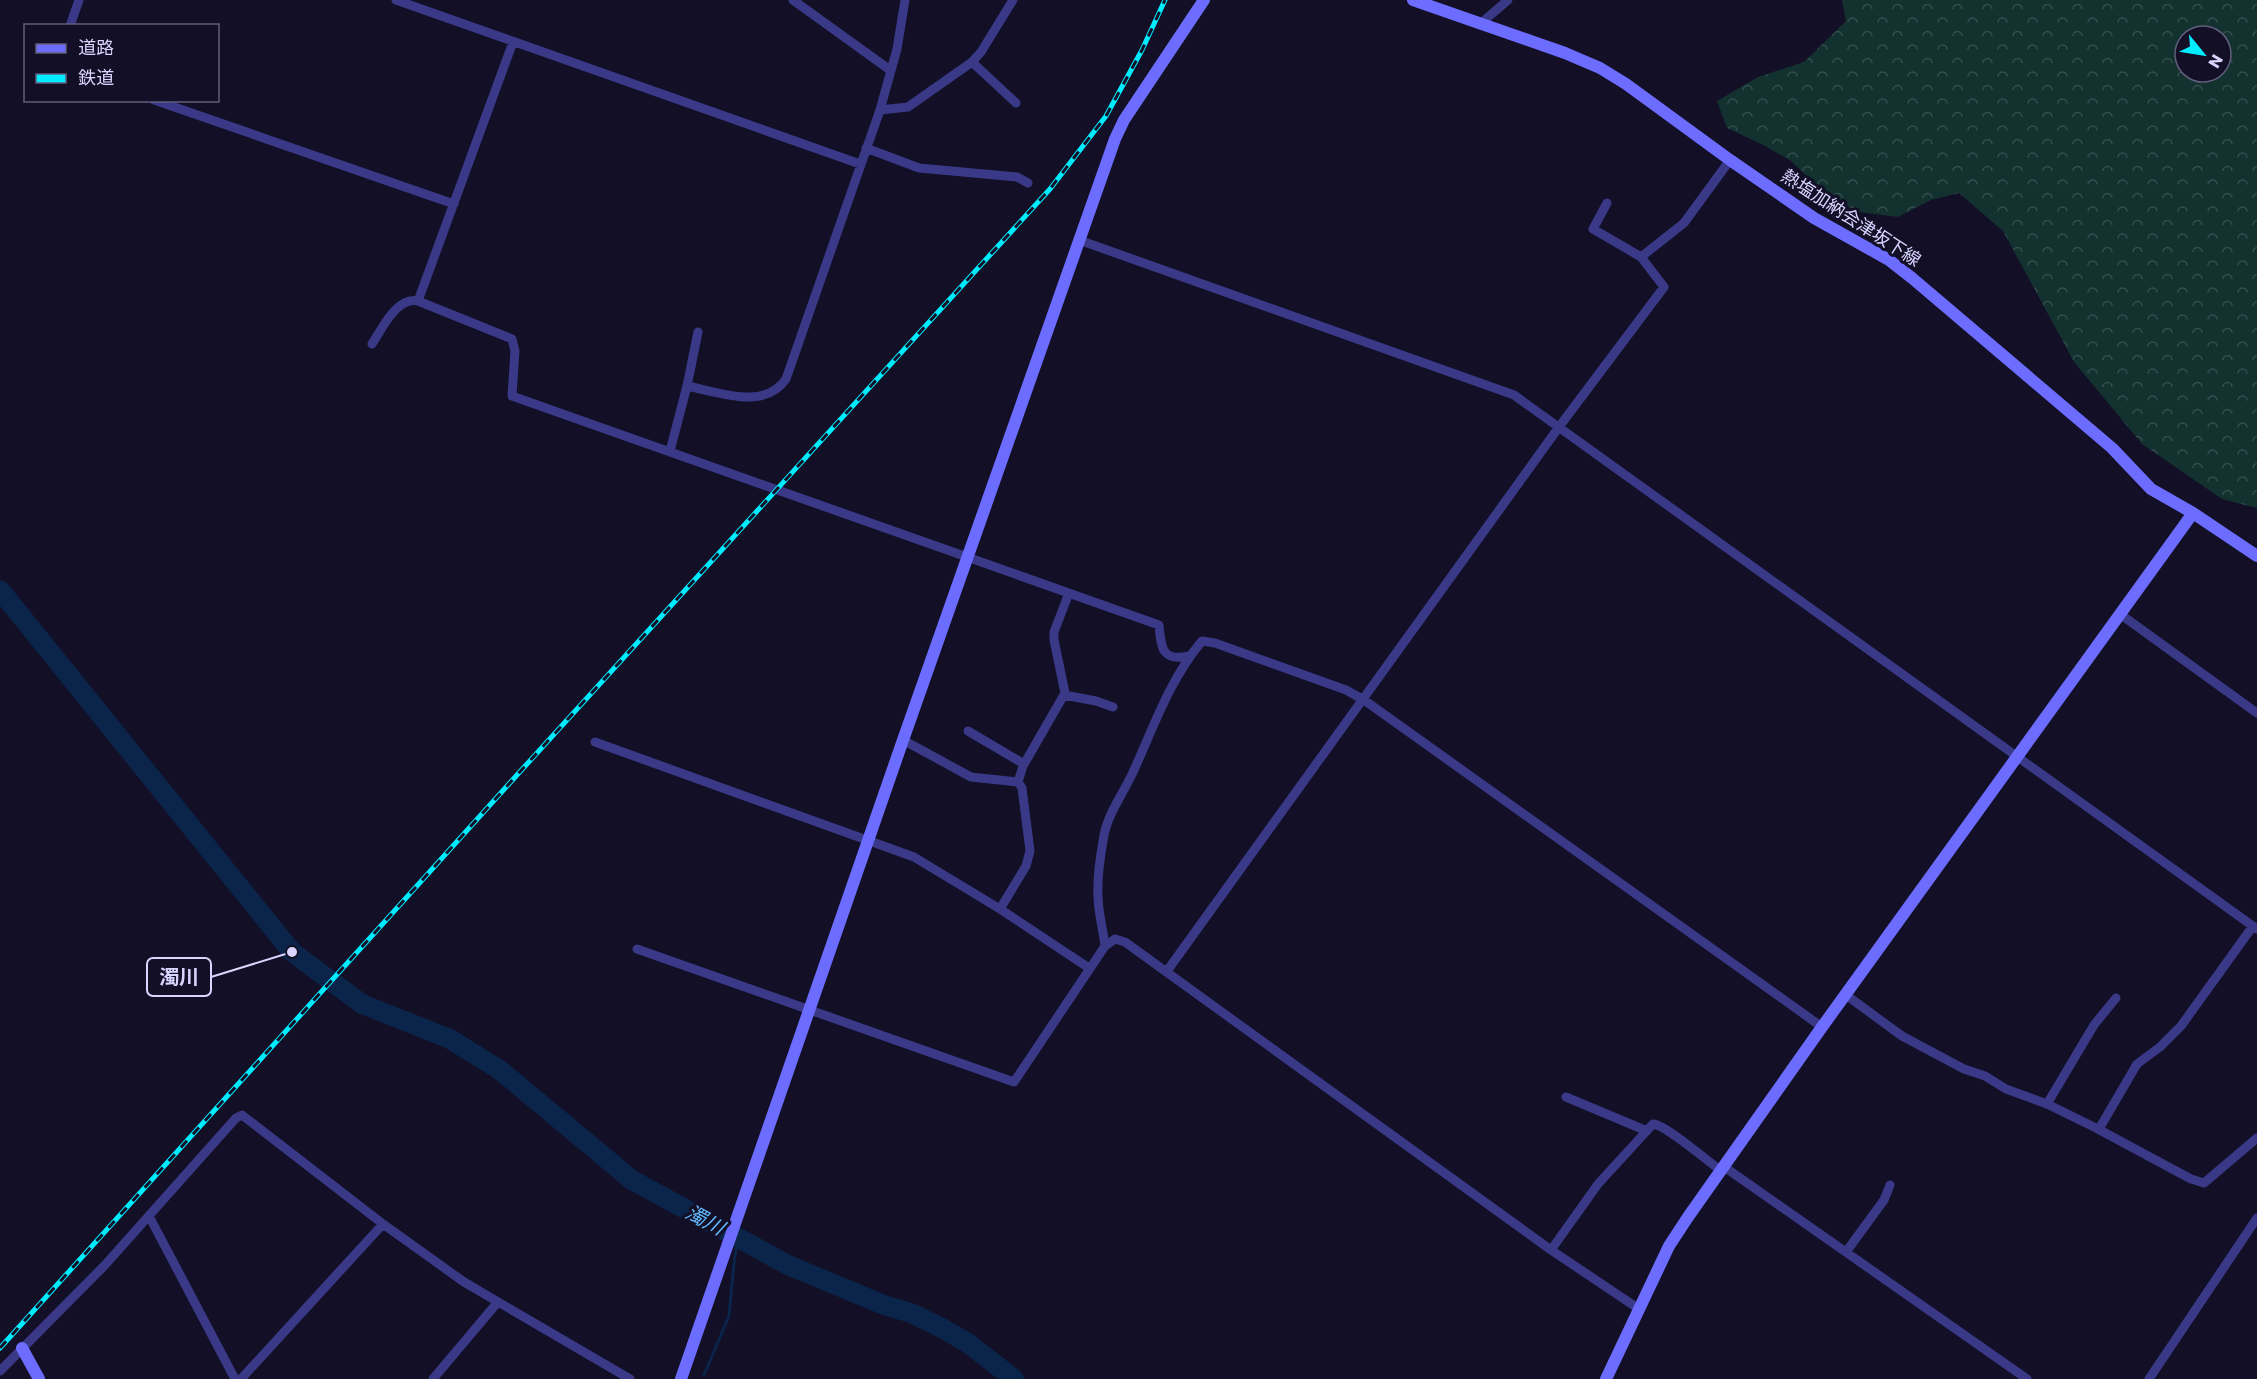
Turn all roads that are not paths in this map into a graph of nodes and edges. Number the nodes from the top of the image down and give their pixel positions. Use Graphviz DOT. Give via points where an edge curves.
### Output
graph roads {
  1 [pos="79,0"];
  2 [pos="396,0"];
  3 [pos="793,0"];
  4 [pos="905,0"];
  5 [pos="1013,0"];
  6 [pos="1204,0"];
  7 [pos="1413,0"];
  8 [pos="1508,0"];
  9 [pos="71,24"];
  10 [pos="1480,24"];
  11 [pos="513,42"];
  12 [pos="972,62"];
  13 [pos="890,70"];
  14 [pos="160,102"];
  15 [pos="1016,103"];
  16 [pos="879,110"];
  17 [pos="866,148"];
  18 [pos="1730,160"];
  19 [pos="860,164"];
  20 [pos="1028,183"];
  21 [pos="1607,203"];
  22 [pos="454,204"];
  23 [pos="1079,240"];
  24 [pos="1641,257"];
  25 [pos="418,301"];
  26 [pos="698,332"];
  27 [pos="372,344"];
  28 [pos="687,386"];
  29 [pos="1558,427"];
  30 [pos="670,451"];
  31 [pos="2193,513"];
  32 [pos="2257,556"];
  33 [pos="968,557"];
  34 [pos="1069,593"];
  35 [pos="2120,614"];
  36 [pos="1189,656"];
  37 [pos="1064,695"];
  38 [pos="1364,700"];
  39 [pos="1113,707"];
  40 [pos="2257,713"];
  41 [pos="968,731"];
  42 [pos="903,740"];
  43 [pos="595,742"];
  44 [pos="2019,756"];
  45 [pos="1024,764"];
  46 [pos="1018,782"];
  47 [pos="868,842"];
  48 [pos="1000,909"];
  49 [pos="2255,927"];
  50 [pos="1105,946"];
  51 [pos="638,949"];
  52 [pos="1089,968"];
  53 [pos="1167,971"];
  54 [pos="1846,995"];
  55 [pos="2116,998"];
  56 [pos="810,1008"];
  57 [pos="1822,1027"];
  58 [pos="1566,1097"];
  59 [pos="2047,1104"];
  60 [pos="2099,1129"];
  61 [pos="1647,1131"];
  62 [pos="2257,1138"];
  63 [pos="1721,1168"];
  64 [pos="1890,1185"];
  65 [pos="149,1216"];
  66 [pos="2257,1218"];
  67 [pos="383,1224"];
  68 [pos="1551,1250"];
  69 [pos="1846,1252"];
  70 [pos="497,1303"];
  71 [pos="1638,1309"];
  72 [pos="22,1348"];
  73 [pos="0,1371"];
  74 [pos="39,1379"];
  75 [pos="235,1379"];
  76 [pos="241,1379"];
  77 [pos="433,1379"];
  78 [pos="630,1379"];
  79 [pos="681,1379"];
  80 [pos="1606,1379"];
  81 [pos="2026,1379"];
  82 [pos="2149,1379"];
  1 -- 9 [label="street"];
  2 -- 11 [label="street"];
  3 -- 13 [label="street"];
  4 -- 13 [label="street"];
  5 -- 12 [label="street"];
  6 -- 23 [label="street" via="1124,120"];
  7 -- 10 [label="street, 熱塩加納会津坂下線"];
  8 -- 10 [label="street"];
  10 -- 18 [label="street, 熱塩加納会津坂下線" via="1600,68"];
  11 -- 19 [label="street"];
  11 -- 22 [label="street"];
  12 -- 15 [label="street"];
  12 -- 16 [label="street" via="908,107"];
  13 -- 16 [label="street"];
  14 -- 22 [label="street"];
  16 -- 17 [label="street"];
  17 -- 19 [label="street"];
  17 -- 20 [label="street" via="919,168 1017,177"];
  18 -- 24 [label="street" via="1684,224"];
  18 -- 31 [label="street, 熱塩加納会津坂下線" via="1814,218 1889,260 2112,448 2151,489"];
  19 -- 28 [label="street" via="781,386 766,395 746,398"];
  21 -- 24 [label="street" via="1593,229"];
  22 -- 25 [label="street"];
  23 -- 29 [label="street" via="1514,395"];
  23 -- 33 [label="street"];
  24 -- 29 [label="street" via="1664,287"];
  25 -- 27 [label="street" via="407,300 400,305"];
  25 -- 30 [label="street" via="512,339 512,396"];
  26 -- 28 [label="street"];
  28 -- 30 [label="street"];
  29 -- 38 [label="street"];
  29 -- 44 [label="street"];
  30 -- 33 [label="street"];
  31 -- 32 [label="street, 熱塩加納会津坂下線"];
  31 -- 35 [label="street"];
  33 -- 34 [label="street"];
  33 -- 42 [label="street"];
  34 -- 36 [label="street" via="1159,625 1166,655 1177,659"];
  34 -- 37 [label="street" via="1054,632"];
  35 -- 40 [label="street"];
  35 -- 44 [label="street"];
  36 -- 38 [label="street" via="1202,641 1215,643"];
  36 -- 50 [label="street" via="1148,734 1103,838 1098,896"];
  37 -- 39 [label="street"];
  37 -- 45 [label="street"];
  38 -- 53 [label="street"];
  38 -- 57 [label="street"];
  41 -- 45 [label="street"];
  42 -- 46 [label="street" via="971,777"];
  42 -- 47 [label="street"];
  43 -- 47 [label="street"];
  44 -- 49 [label="street"];
  44 -- 54 [label="street"];
  45 -- 46 [label="street"];
  46 -- 48 [label="street" via="1030,851 1026,866"];
  47 -- 48 [label="street" via="924,862"];
  47 -- 56 [label="street"];
  48 -- 52 [label="street"];
  49 -- 60 [label="street" via="2181,1026 2137,1064"];
  50 -- 52 [label="street"];
  50 -- 53 [label="street" via="1115,939 1125,942"];
  51 -- 56 [label="street"];
  52 -- 56 [label="street" via="1014,1082"];
  53 -- 68 [label="street"];
  54 -- 57 [label="street"];
  54 -- 59 [label="street" via="1902,1036 2006,1089"];
  55 -- 59 [label="street" via="2094,1025"];
  56 -- 79 [label="street"];
  57 -- 63 [label="street"];
  58 -- 61 [label="street"];
  59 -- 60 [label="street"];
  60 -- 62 [label="street" via="2204,1183"];
  61 -- 63 [label="street" via="1656,1124"];
  61 -- 68 [label="street" via="1599,1184"];
  63 -- 69 [label="street"];
  63 -- 71 [label="street" via="1669,1246"];
  64 -- 69 [label="street" via="1884,1200"];
  65 -- 67 [label="street" via="236,1118 242,1116"];
  65 -- 72 [label="street"];
  65 -- 75 [label="street"];
  66 -- 82 [label="street"];
  67 -- 70 [label="street"];
  67 -- 76 [label="street"];
  68 -- 71 [label="street"];
  69 -- 81 [label="street"];
  70 -- 77 [label="street"];
  70 -- 78 [label="street"];
  71 -- 80 [label="street"];
  72 -- 73 [label="street"];
  72 -- 74 [label="street"];
}
